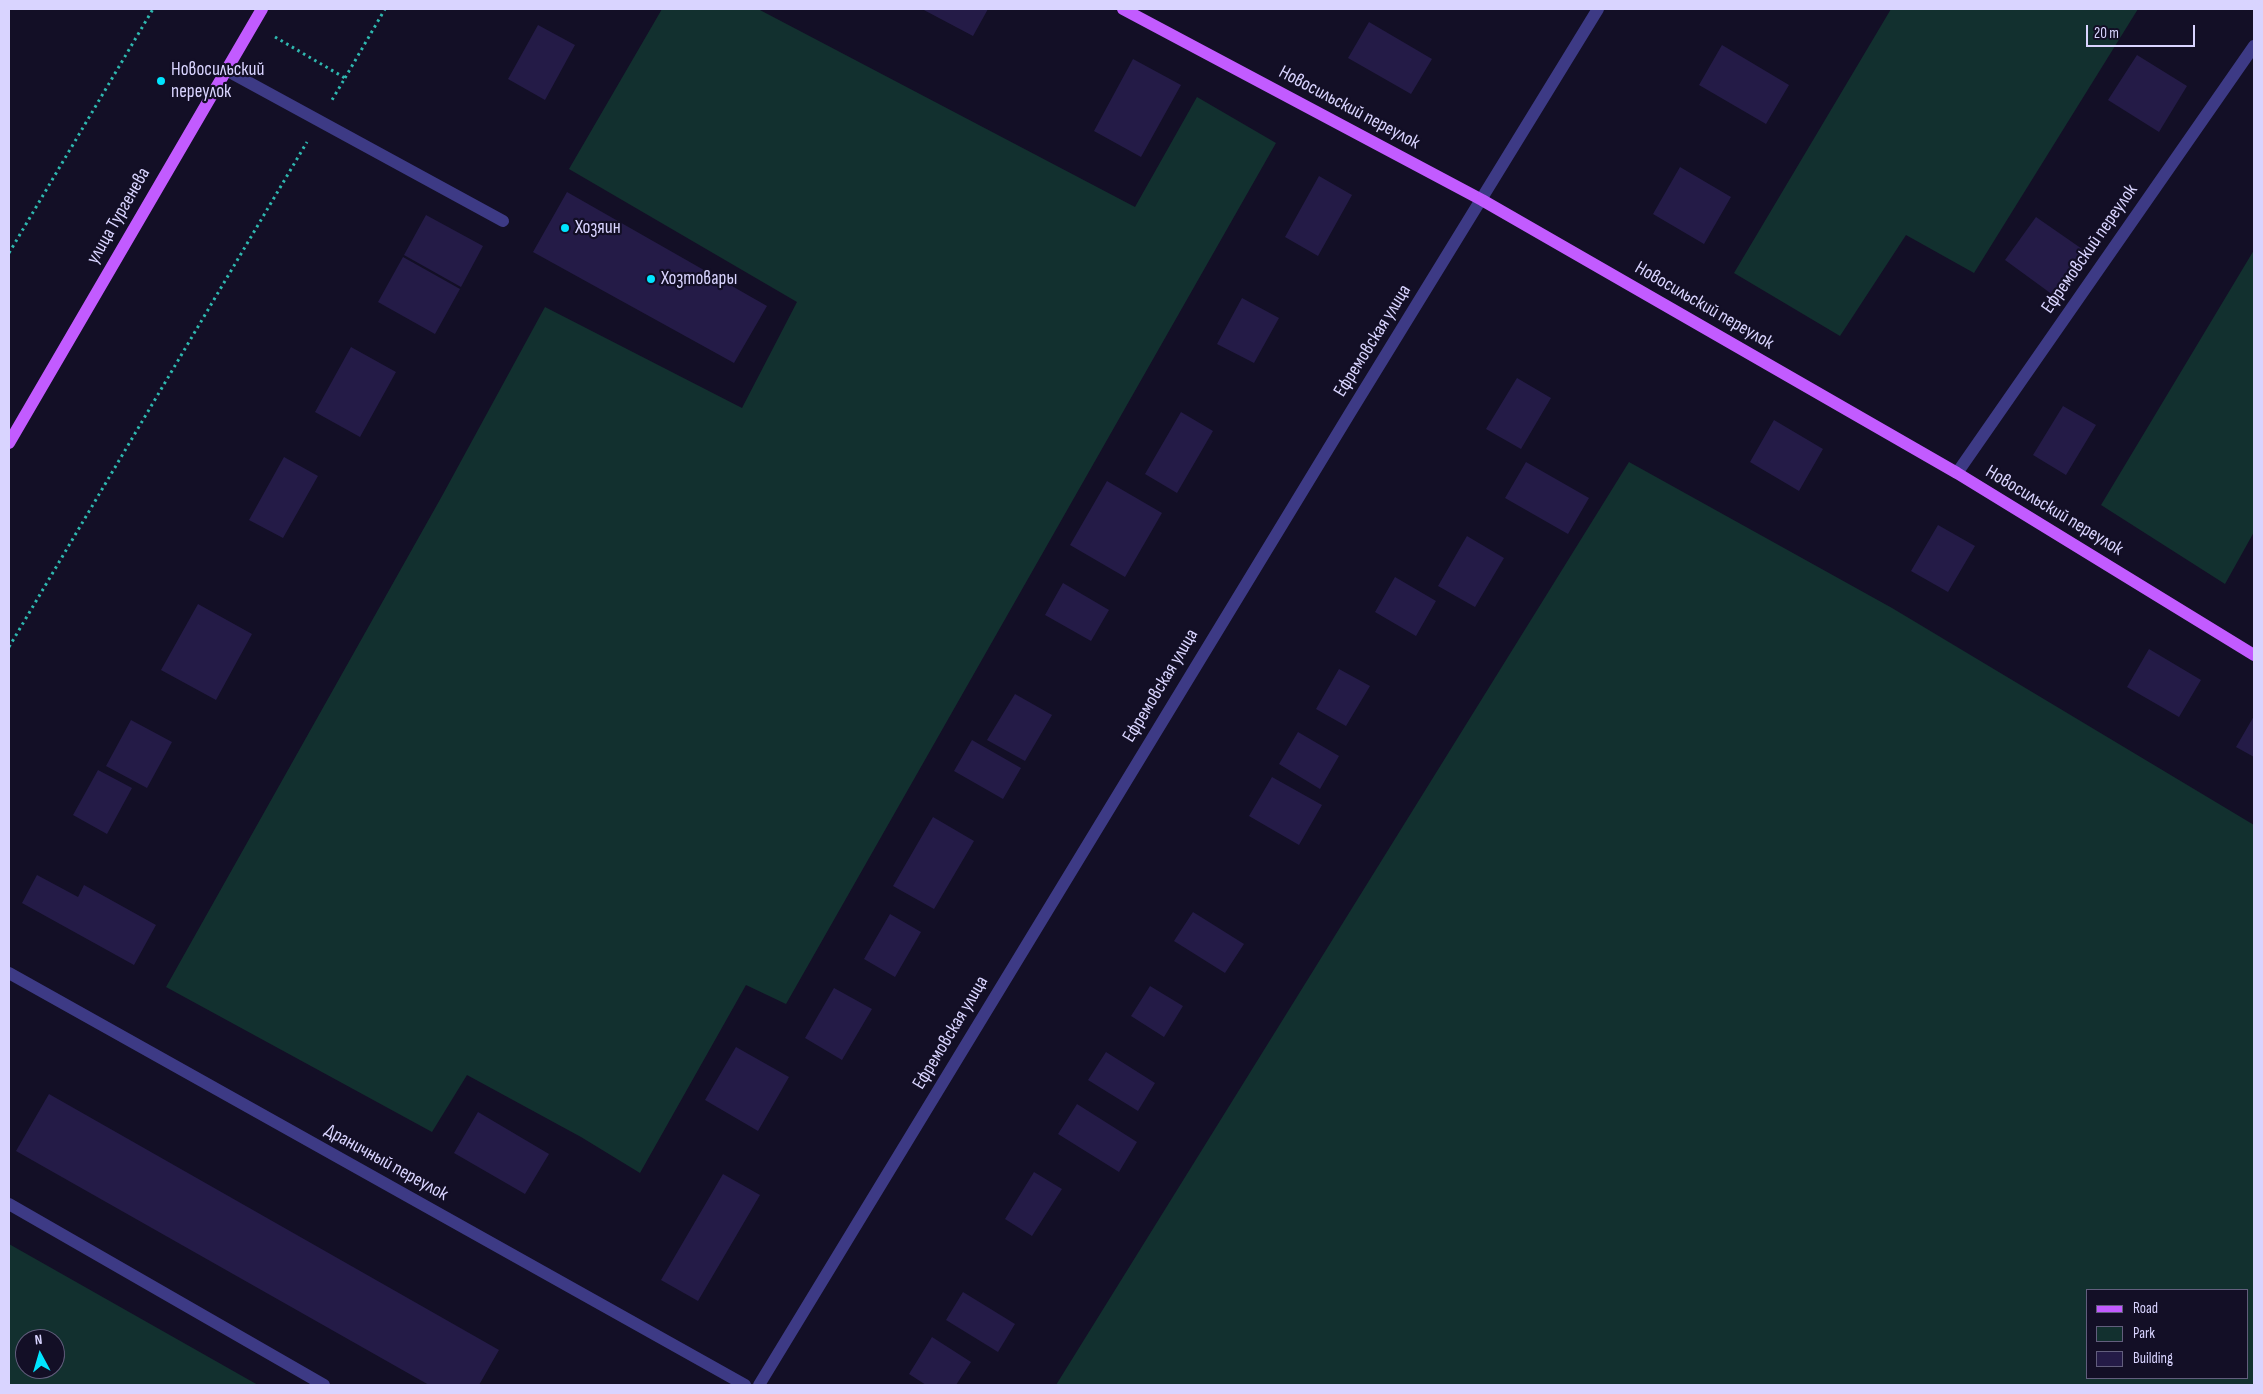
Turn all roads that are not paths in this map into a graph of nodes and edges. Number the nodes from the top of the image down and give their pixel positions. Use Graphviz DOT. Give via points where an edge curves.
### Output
graph roads {
  1 [pos="262,9"];
  2 [pos="1123,9"];
  3 [pos="1598,9"];
  4 [pos="2254,46"];
  5 [pos="226,70"];
  6 [pos="1482,200"];
  7 [pos="503,221"];
  8 [pos="9,443"];
  9 [pos="1957,473"];
  10 [pos="2254,655"];
  11 [pos="10,976"];
  12 [pos="9,1204"];
  13 [pos="324,1385"];
  14 [pos="745,1385"];
  15 [pos="759,1385"];
  1 -- 5 [label="main road, улица Тургенева"];
  2 -- 6 [label="main road, Новосильский переулок"];
  3 -- 6 [label="street, Ефремовская улица"];
  4 -- 9 [label="street, Ефремовский переулок"];
  5 -- 7 [label="street"];
  5 -- 8 [label="main road, улица Тургенева"];
  6 -- 9 [label="main road, Новосильский переулок"];
  6 -- 15 [label="street, Ефремовская улица"];
  9 -- 10 [label="main road, Новосильский переулок"];
  11 -- 14 [label="street, Драничный переулок"];
  12 -- 13 [label="street"];
}
